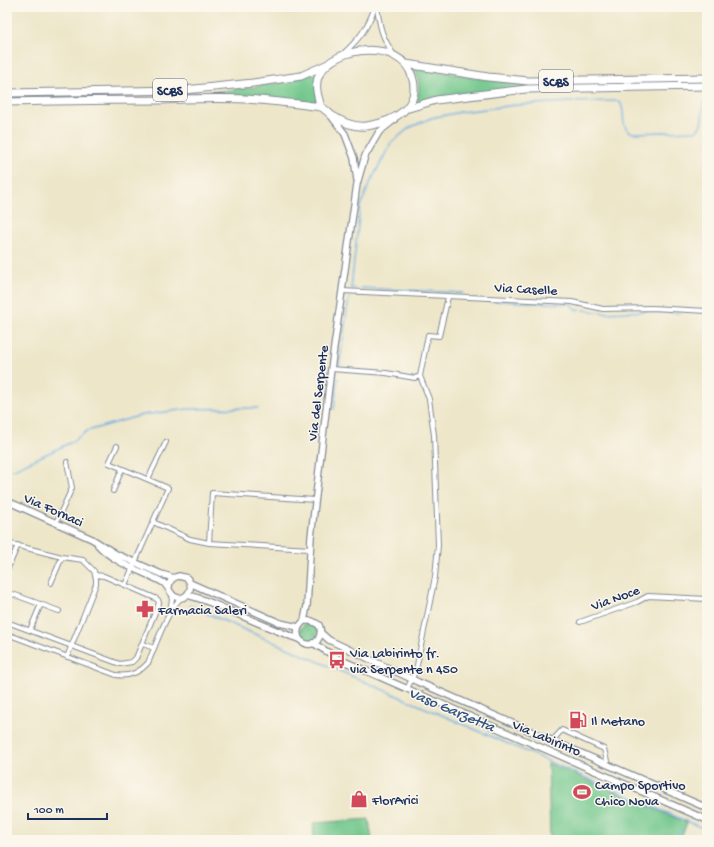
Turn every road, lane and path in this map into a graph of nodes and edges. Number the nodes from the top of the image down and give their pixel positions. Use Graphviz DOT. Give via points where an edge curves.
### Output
graph roads {
  1 [pos="376,7"];
  2 [pos="341,56"];
  3 [pos="394,56"];
  4 [pos="330,63"];
  5 [pos="406,64"];
  6 [pos="707,78"];
  7 [pos="707,86"];
  8 [pos="7,93"];
  9 [pos="7,102"];
  10 [pos="321,107"];
  11 [pos="409,108"];
  12 [pos="331,115"];
  13 [pos="397,117"];
  14 [pos="357,184"];
  15 [pos="342,291"];
  16 [pos="448,297"];
  17 [pos="707,311"];
  18 [pos="331,369"];
  19 [pos="420,376"];
  20 [pos="166,442"];
  21 [pos="117,446"];
  22 [pos="67,462"];
  23 [pos="122,469"];
  24 [pos="148,479"];
  25 [pos="113,491"];
  26 [pos="315,500"];
  27 [pos="7,501"];
  28 [pos="153,522"];
  29 [pos="56,523"];
  30 [pos="7,543"];
  31 [pos="209,543"];
  32 [pos="18,545"];
  33 [pos="310,549"];
  34 [pos="62,557"];
  35 [pos="134,565"];
  36 [pos="7,570"];
  37 [pos="95,575"];
  38 [pos="174,578"];
  39 [pos="51,583"];
  40 [pos="190,583"];
  41 [pos="125,585"];
  42 [pos="169,587"];
  43 [pos="7,592"];
  44 [pos="173,595"];
  45 [pos="184,596"];
  46 [pos="707,599"];
  47 [pos="41,604"];
  48 [pos="307,606"];
  49 [pos="59,611"];
  50 [pos="168,617"];
  51 [pos="304,621"];
  52 [pos="312,621"];
  53 [pos="7,622"];
  54 [pos="580,622"];
  55 [pos="298,627"];
  56 [pos="30,630"];
  57 [pos="321,633"];
  58 [pos="7,634"];
  59 [pos="299,638"];
  60 [pos="313,643"];
  61 [pos="143,644"];
  62 [pos="71,645"];
  63 [pos="154,648"];
  64 [pos="67,657"];
  65 [pos="412,679"];
  66 [pos="407,689"];
  67 [pos="500,718"];
  68 [pos="495,727"];
  69 [pos="552,741"];
  70 [pos="608,765"];
  71 [pos="707,808"];
  72 [pos="707,820"];
  1 -- 2 [label="street" via="364,33"];
  1 -- 3 [label="street" via="385,42"];
  2 -- 3 [label="main road, SCBS" via="354,52 375,51"];
  2 -- 4 [label="main road, SCBS"];
  3 -- 5 [label="main road, SCBS"];
  4 -- 8 [label="main road, SCBS" via="301,76 186,90"];
  4 -- 10 [label="main road, SCBS" via="319,75 316,88"];
  5 -- 6 [label="main road, SCBS" via="529,81"];
  5 -- 11 [label="main road" via="415,89"];
  7 -- 11 [label="main road, SCBS" via="526,89 436,100"];
  9 -- 10 [label="main road, SCBS" via="216,98"];
  10 -- 12 [label="main road, SCBS"];
  11 -- 13 [label="main road, SCBS"];
  12 -- 13 [label="main road, SCBS" via="342,122 366,126"];
  12 -- 14 [label="street, Via del Serpente" via="345,134 354,158"];
  13 -- 14 [label="street, Via del Serpente" via="379,132 365,156"];
  14 -- 15 [label="street, Via del Serpente"];
  15 -- 16 [label="street, Via Caselle"];
  15 -- 18 [label="street, Via del Serpente"];
  16 -- 17 [label="street, Via Caselle" via="572,302 603,309"];
  16 -- 19 [label="street" via="439,336 428,335"];
  18 -- 19 [label="street" via="415,378"];
  18 -- 26 [label="street, Via del Serpente"];
  19 -- 65 [label="street" via="429,399 434,436 438,545 435,577"];
  20 -- 24 [label="street"];
  21 -- 23 [label="street" via="109,463"];
  22 -- 29 [label="street" via="72,488"];
  23 -- 24 [label="street"];
  23 -- 25 [label="street"];
  24 -- 28 [label="street" via="168,488"];
  26 -- 31 [label="street" via="212,493"];
  26 -- 33 [label="street, Via del Serpente"];
  27 -- 29 [label="street, Via Fornaci"];
  28 -- 31 [label="street" via="190,539"];
  28 -- 35 [label="street"];
  29 -- 35 [label="street, Via Fornaci" via="92,539"];
  30 -- 32 [label="street"];
  31 -- 33 [label="street"];
  32 -- 34 [label="street"];
  32 -- 36 [label="street"];
  33 -- 48 [label="street, Via del Serpente"];
  34 -- 37 [label="street" via="83,560"];
  34 -- 39 [label="street"];
  35 -- 38 [label="street, Via Fornaci"];
  35 -- 41 [label="street"];
  35 -- 42 [label="street, Via Fornaci"];
  37 -- 41 [label="street"];
  37 -- 62 [label="street" via="96,584"];
  38 -- 40 [label="street, Via Fornaci" via="183,576"];
  38 -- 42 [label="street"];
  40 -- 45 [label="street" via="190,590"];
  40 -- 55 [label="street, Via Fornaci" via="280,623"];
  41 -- 61 [label="street" via="158,600 159,603"];
  42 -- 44 [label="street"];
  43 -- 47 [label="street"];
  44 -- 45 [label="street"];
  44 -- 50 [label="street"];
  45 -- 50 [label="street"];
  45 -- 59 [label="street" via="204,599 278,632"];
  46 -- 54 [label="street, Via Noce" via="648,596"];
  47 -- 49 [label="street"];
  47 -- 56 [label="street"];
  48 -- 51 [label="street, Via del Serpente"];
  48 -- 52 [label="street, Via del Serpente"];
  50 -- 63 [label="street"];
  51 -- 52 [label="street"];
  51 -- 55 [label="street"];
  52 -- 57 [label="street" via="319,626"];
  53 -- 56 [label="street"];
  55 -- 59 [label="street"];
  56 -- 62 [label="street"];
  57 -- 60 [label="street" via="319,639"];
  57 -- 65 [label="street, Via Labirinto" via="329,640"];
  58 -- 64 [label="street"];
  59 -- 60 [label="street" via="306,643"];
  60 -- 66 [label="street, Via Labirinto" via="339,659"];
  61 -- 62 [label="street" via="136,658 126,664"];
  61 -- 63 [label="street"];
  62 -- 64 [label="street"];
  63 -- 64 [label="street" via="148,663 142,669 122,676"];
  65 -- 66 [label="street"];
  65 -- 67 [label="street, Via Labirinto"];
  66 -- 68 [label="street, Via Labirinto"];
  67 -- 68 [label="street"];
  67 -- 69 [label="street, Via Labirinto"];
  68 -- 72 [label="street, Via Labirinto"];
  69 -- 70 [label="street, Via Labirinto"];
  69 -- 70 [label="street, Via Labirinto" via="562,730 604,749"];
  70 -- 71 [label="street, Via Labirinto"];
}
